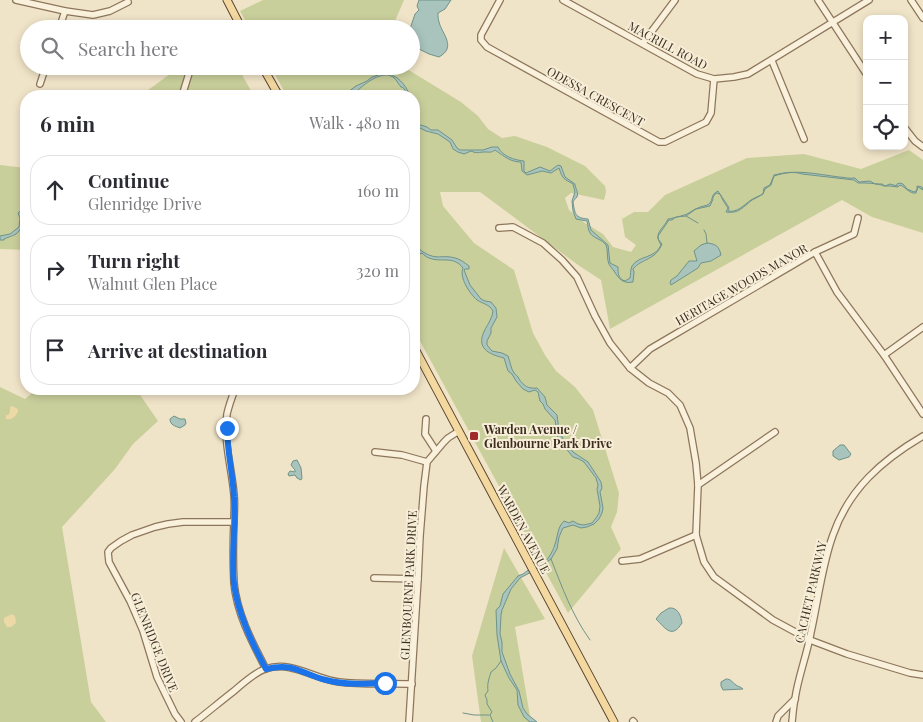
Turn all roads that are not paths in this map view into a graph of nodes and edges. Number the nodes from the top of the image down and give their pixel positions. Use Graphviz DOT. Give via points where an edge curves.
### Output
graph roads {
  1 [pos="16,0"];
  2 [pos="227,0"];
  3 [pos="500,0"];
  4 [pos="565,0"];
  5 [pos="675,0"];
  6 [pos="818,0"];
  7 [pos="869,0"];
  8 [pos="911,0"];
  9 [pos="128,2"];
  10 [pos="65,11"];
  11 [pos="923,18"];
  12 [pos="62,20"];
  13 [pos="236,20"];
  14 [pos="833,23"];
  15 [pos="643,43"];
  16 [pos="772,61"];
  17 [pos="863,70"];
  18 [pos="43,75"];
  19 [pos="188,75"];
  20 [pos="267,75"];
  21 [pos="714,79"];
  22 [pos="40,84"];
  23 [pos="184,90"];
  24 [pos="275,90"];
  25 [pos="908,131"];
  26 [pos="804,138"];
  27 [pos="923,147"];
  28 [pos="858,218"];
  29 [pos="500,228"];
  30 [pos="815,252"];
  31 [pos="923,327"];
  32 [pos="884,355"];
  33 [pos="420,359"];
  34 [pos="630,368"];
  35 [pos="233,395"];
  36 [pos="923,414"];
  37 [pos="426,419"];
  38 [pos="459,431"];
  39 [pos="775,432"];
  40 [pos="923,436"];
  41 [pos="436,451"];
  42 [pos="375,452"];
  43 [pos="427,462"];
  44 [pos="698,486"];
  45 [pos="234,522"];
  46 [pos="696,535"];
  47 [pos="622,562"];
  48 [pos="374,578"];
  49 [pos="418,580"];
  50 [pos="810,640"];
  51 [pos="266,669"];
  52 [pos="923,675"];
  53 [pos="412,684"];
  54 [pos="795,699"];
  55 [pos="181,722"];
  56 [pos="195,722"];
  57 [pos="409,722"];
  58 [pos="614,722"];
  59 [pos="776,722"];
  60 [pos="792,722"];
  1 -- 10 [label="street"];
  2 -- 13 [label="main road"];
  3 -- 21 [label="street, ODESSA CRESCENT" via="481,35 487,47 659,142 706,122 711,113"];
  4 -- 15 [label="street, MACRILL ROAD"];
  5 -- 15 [label="street"];
  6 -- 14 [label="street"];
  7 -- 14 [label="street, MACRILL ROAD"];
  8 -- 11 [label="street"];
  9 -- 10 [label="street" via="93,15"];
  10 -- 12 [label="street"];
  14 -- 16 [label="street, MACRILL ROAD"];
  14 -- 17 [label="street"];
  15 -- 21 [label="street, MACRILL ROAD" via="697,74"];
  16 -- 21 [label="street, MACRILL ROAD" via="748,74"];
  16 -- 26 [label="street"];
  18 -- 22 [label="street"];
  19 -- 23 [label="street"];
  20 -- 24 [label="main road"];
  25 -- 27 [label="street"];
  28 -- 30 [label="street, HERITAGE WOODS MANOR" via="854,234"];
  29 -- 34 [label="street" via="513,227 543,243 578,277 610,343"];
  30 -- 32 [label="street" via="837,292"];
  30 -- 34 [label="street, HERITAGE WOODS MANOR" via="650,349"];
  31 -- 32 [label="street"];
  32 -- 36 [label="street"];
  33 -- 38 [label="main road, WARDEN AVENUE"];
  34 -- 44 [label="street" via="668,393 680,405 690,428"];
  35 -- 45 [label="street" via="227,440"];
  37 -- 41 [label="street" via="426,434"];
  38 -- 41 [label="street"];
  38 -- 58 [label="main road, WARDEN AVENUE"];
  39 -- 44 [label="street"];
  40 -- 50 [label="street, CACHET PARKWAY" via="874,470 846,506 833,535"];
  41 -- 43 [label="street"];
  42 -- 43 [label="street"];
  43 -- 49 [label="street, GLENBOURNE PARK DRIVE"];
  44 -- 46 [label="street"];
  45 -- 51 [label="street" via="234,584 238,604"];
  45 -- 55 [label="street, GLENRIDGE DRIVE" via="155,527 132,535 108,552 109,562 143,632 157,677"];
  46 -- 47 [label="street" via="640,559"];
  46 -- 50 [label="street" via="704,562 714,577 773,620"];
  48 -- 49 [label="street"];
  49 -- 53 [label="street, GLENBOURNE PARK DRIVE"];
  50 -- 52 [label="street"];
  50 -- 54 [label="street, CACHET PARKWAY"];
  51 -- 53 [label="street" via="288,667 326,680 348,683"];
  51 -- 56 [label="street" via="244,682"];
  53 -- 57 [label="street, GLENBOURNE PARK DRIVE"];
  54 -- 59 [label="street, CACHET PARKWAY"];
  54 -- 60 [label="street, CACHET PARKWAY"];
}
